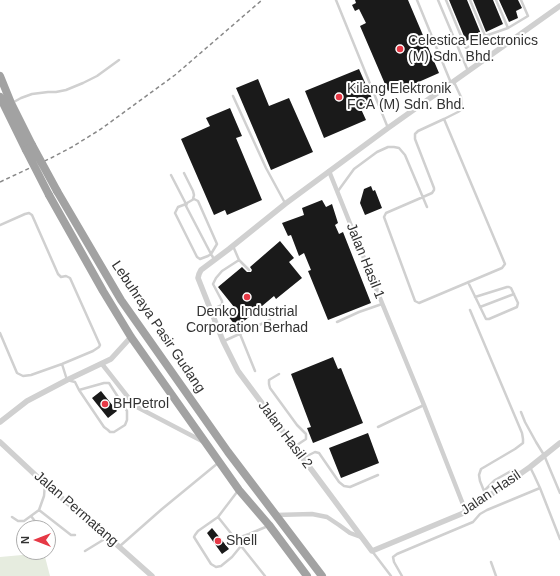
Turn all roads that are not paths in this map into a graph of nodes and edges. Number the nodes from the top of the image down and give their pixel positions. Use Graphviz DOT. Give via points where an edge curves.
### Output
graph roads {
  1 [pos="336,0"];
  2 [pos="417,0"];
  3 [pos="438,0"];
  4 [pos="446,0"];
  5 [pos="470,0"];
  6 [pos="496,0"];
  7 [pos="521,0"];
  8 [pos="560,6"];
  9 [pos="508,28"];
  10 [pos="485,36"];
  11 [pos="119,60"];
  12 [pos="0,70"];
  13 [pos="468,71"];
  14 [pos="0,76"];
  15 [pos="452,83"];
  16 [pos="233,96"];
  17 [pos="3,97"];
  18 [pos="8,106"];
  19 [pos="444,119"];
  20 [pos="388,128"];
  21 [pos="29,148"];
  22 [pos="329,171"];
  23 [pos="184,173"];
  24 [pos="171,175"];
  25 [pos="338,191"];
  26 [pos="423,197"];
  27 [pos="193,199"];
  28 [pos="186,204"];
  29 [pos="285,204"];
  30 [pos="427,207"];
  31 [pos="0,225"];
  32 [pos="233,246"];
  33 [pos="210,254"];
  34 [pos="214,260"];
  35 [pos="239,260"];
  36 [pos="249,270"];
  37 [pos="468,282"];
  38 [pos="514,294"];
  39 [pos="475,297"];
  40 [pos="382,303"];
  41 [pos="480,307"];
  42 [pos="211,310"];
  43 [pos="470,310"];
  44 [pos="270,320"];
  45 [pos="337,322"];
  46 [pos="0,333"];
  47 [pos="240,334"];
  48 [pos="131,337"];
  49 [pos="223,341"];
  50 [pos="62,364"];
  51 [pos="102,364"];
  52 [pos="256,371"];
  53 [pos="279,374"];
  54 [pos="67,380"];
  55 [pos="79,390"];
  56 [pos="424,405"];
  57 [pos="521,412"];
  58 [pos="0,422"];
  59 [pos="378,427"];
  60 [pos="0,442"];
  61 [pos="205,442"];
  62 [pos="560,443"];
  63 [pos="294,447"];
  64 [pos="544,455"];
  65 [pos="302,458"];
  66 [pos="220,461"];
  67 [pos="530,467"];
  68 [pos="520,473"];
  69 [pos="378,475"];
  70 [pos="45,484"];
  71 [pos="540,488"];
  72 [pos="239,490"];
  73 [pos="484,491"];
  74 [pos="560,493"];
  75 [pos="486,497"];
  76 [pos="39,510"];
  77 [pos="466,512"];
  78 [pos="276,515"];
  79 [pos="31,516"];
  80 [pos="12,517"];
  81 [pos="218,517"];
  82 [pos="34,520"];
  83 [pos="269,525"];
  84 [pos="75,535"];
  85 [pos="106,536"];
  86 [pos="361,537"];
  87 [pos="235,539"];
  88 [pos="560,539"];
  89 [pos="241,546"];
  90 [pos="119,547"];
  91 [pos="85,551"];
  92 [pos="372,551"];
  93 [pos="491,562"];
  94 [pos="261,572"];
  95 [pos="152,576"];
  96 [pos="258,576"];
  97 [pos="265,576"];
  98 [pos="307,576"];
  99 [pos="322,576"];
  100 [pos="391,576"];
  101 [pos="402,576"];
  102 [pos="496,576"];
  1 -- 20 [label="lane"];
  2 -- 15 [label="lane"];
  3 -- 13 [label="lane"];
  4 -- 10 [label="lane" via="466,48"];
  5 -- 10 [label="lane"];
  6 -- 9 [label="lane"];
  7 -- 9 [label="lane" via="528,16"];
  8 -- 13 [label="street"];
  9 -- 10 [label="lane"];
  11 -- 18 [label="lane" via="83,83 66,90 32,94"];
  12 -- 17 [label="highway"];
  13 -- 15 [label="street"];
  14 -- 17 [label="highway"];
  15 -- 19 [label="lane" via="461,97 462,109"];
  15 -- 20 [label="street"];
  16 -- 29 [label="lane"];
  17 -- 18 [label="highway, Lebuhraya Pasir Gudang"];
  18 -- 21 [label="highway, Lebuhraya Pasir Gudang"];
  19 -- 26 [label="lane" via="415,134 434,189 432,193"];
  19 -- 37 [label="lane" via="505,264 502,268"];
  20 -- 22 [label="street"];
  21 -- 48 [label="highway, Lebuhraya Pasir Gudang, bridge" via="49,195"];
  21 -- 78 [label="highway, Lebuhraya Pasir Gudang, bridge" via="121,300 228,452"];
  22 -- 25 [label="street, Jalan Hasil 1"];
  22 -- 29 [label="street"];
  23 -- 27 [label="lane" via="193,191"];
  24 -- 28 [label="lane"];
  25 -- 26 [label="lane" via="354,169 377,152 394,146 406,155"];
  25 -- 40 [label="street, Jalan Hasil 1"];
  26 -- 30 [label="lane"];
  26 -- 37 [label="lane" via="384,217 415,301 420,303"];
  27 -- 28 [label="lane"];
  27 -- 33 [label="lane" via="198,201 217,243"];
  28 -- 33 [label="lane"];
  28 -- 33 [label="lane" via="178,207 175,213 197,257 200,259"];
  29 -- 32 [label="street"];
  31 -- 50 [label="lane" via="24,214 32,215 58,274 70,278 100,345 97,349"];
  32 -- 34 [label="street"];
  32 -- 35 [label="lane"];
  33 -- 34 [label="lane"];
  34 -- 42 [label="street, Jalan Hasil 2" via="201,270 198,278"];
  35 -- 36 [label="lane"];
  35 -- 42 [label="lane" via="216,278 213,284 222,305"];
  37 -- 39 [label="lane"];
  38 -- 39 [label="lane" via="511,288 507,287"];
  38 -- 41 [label="lane"];
  38 -- 41 [label="lane" via="517,307 489,319 486,319"];
  39 -- 41 [label="lane"];
  40 -- 45 [label="lane"];
  40 -- 56 [label="street, Jalan Hasil 1"];
  42 -- 49 [label="street, Jalan Hasil 2"];
  43 -- 73 [label="lane" via="523,439 523,443 515,450 481,469 479,474"];
  44 -- 47 [label="lane"];
  46 -- 50 [label="lane" via="17,373 23,376 31,375"];
  47 -- 49 [label="lane"];
  47 -- 52 [label="lane"];
  48 -- 51 [label="street" via="111,359"];
  48 -- 61 [label="highway, Lebuhraya Pasir Gudang"];
  49 -- 63 [label="street, Jalan Hasil 2" via="238,372"];
  50 -- 54 [label="lane"];
  51 -- 54 [label="street"];
  51 -- 61 [label="street" via="136,406"];
  53 -- 63 [label="lane" via="269,380 270,388 306,434 306,439"];
  54 -- 55 [label="lane" via="75,382"];
  54 -- 58 [label="street" via="27,401"];
  55 -- 55 [label="lane" via="110,432 125,425 127,411 109,383"];
  56 -- 59 [label="lane"];
  56 -- 77 [label="street, Jalan Hasil 1"];
  57 -- 64 [label="lane"];
  60 -- 70 [label="street, Jalan Permatang"];
  61 -- 66 [label="highway, Lebuhraya Pasir Gudang"];
  62 -- 64 [label="street, Jalan Hasil"];
  63 -- 65 [label="street, Jalan Hasil 2"];
  64 -- 67 [label="street, Jalan Hasil"];
  64 -- 74 [label="lane"];
  65 -- 69 [label="lane" via="315,452 319,453 344,486 350,487"];
  65 -- 86 [label="street, Jalan Hasil 2"];
  66 -- 72 [label="highway, Lebuhraya Pasir Gudang"];
  66 -- 90 [label="lane"];
  67 -- 68 [label="street, Jalan Hasil"];
  67 -- 71 [label="lane"];
  68 -- 73 [label="lane" via="511,471 495,480"];
  68 -- 75 [label="street, Jalan Hasil"];
  70 -- 76 [label="lane"];
  70 -- 85 [label="street, Jalan Permatang"];
  71 -- 88 [label="lane"];
  71 -- 101 [label="lane" via="486,510 473,522 397,554 393,557 394,562"];
  72 -- 81 [label="lane"];
  72 -- 83 [label="highway, Lebuhraya Pasir Gudang"];
  73 -- 75 [label="lane"];
  75 -- 77 [label="street, Jalan Hasil"];
  76 -- 79 [label="lane"];
  76 -- 84 [label="lane" via="71,535"];
  77 -- 92 [label="street, Jalan Hasil"];
  78 -- 86 [label="street" via="312,514 327,517 350,533"];
  78 -- 99 [label="highway, Lebuhraya Pasir Gudang"];
  79 -- 80 [label="lane" via="24,521"];
  79 -- 82 [label="lane"];
  81 -- 87 [label="lane"];
  81 -- 89 [label="lane" via="198,531 194,537 211,564 221,566"];
  83 -- 87 [label="lane"];
  83 -- 98 [label="highway, Lebuhraya Pasir Gudang"];
  85 -- 90 [label="street, Jalan Permatang"];
  85 -- 91 [label="lane"];
  86 -- 92 [label="street, Jalan Hasil 2"];
  87 -- 89 [label="lane"];
  89 -- 94 [label="lane"];
  90 -- 95 [label="street, Jalan Permatang"];
  92 -- 100 [label="lane, Jalan Hasil 2"];
  93 -- 102 [label="lane"];
  94 -- 96 [label="lane"];
  94 -- 97 [label="lane"];
}
